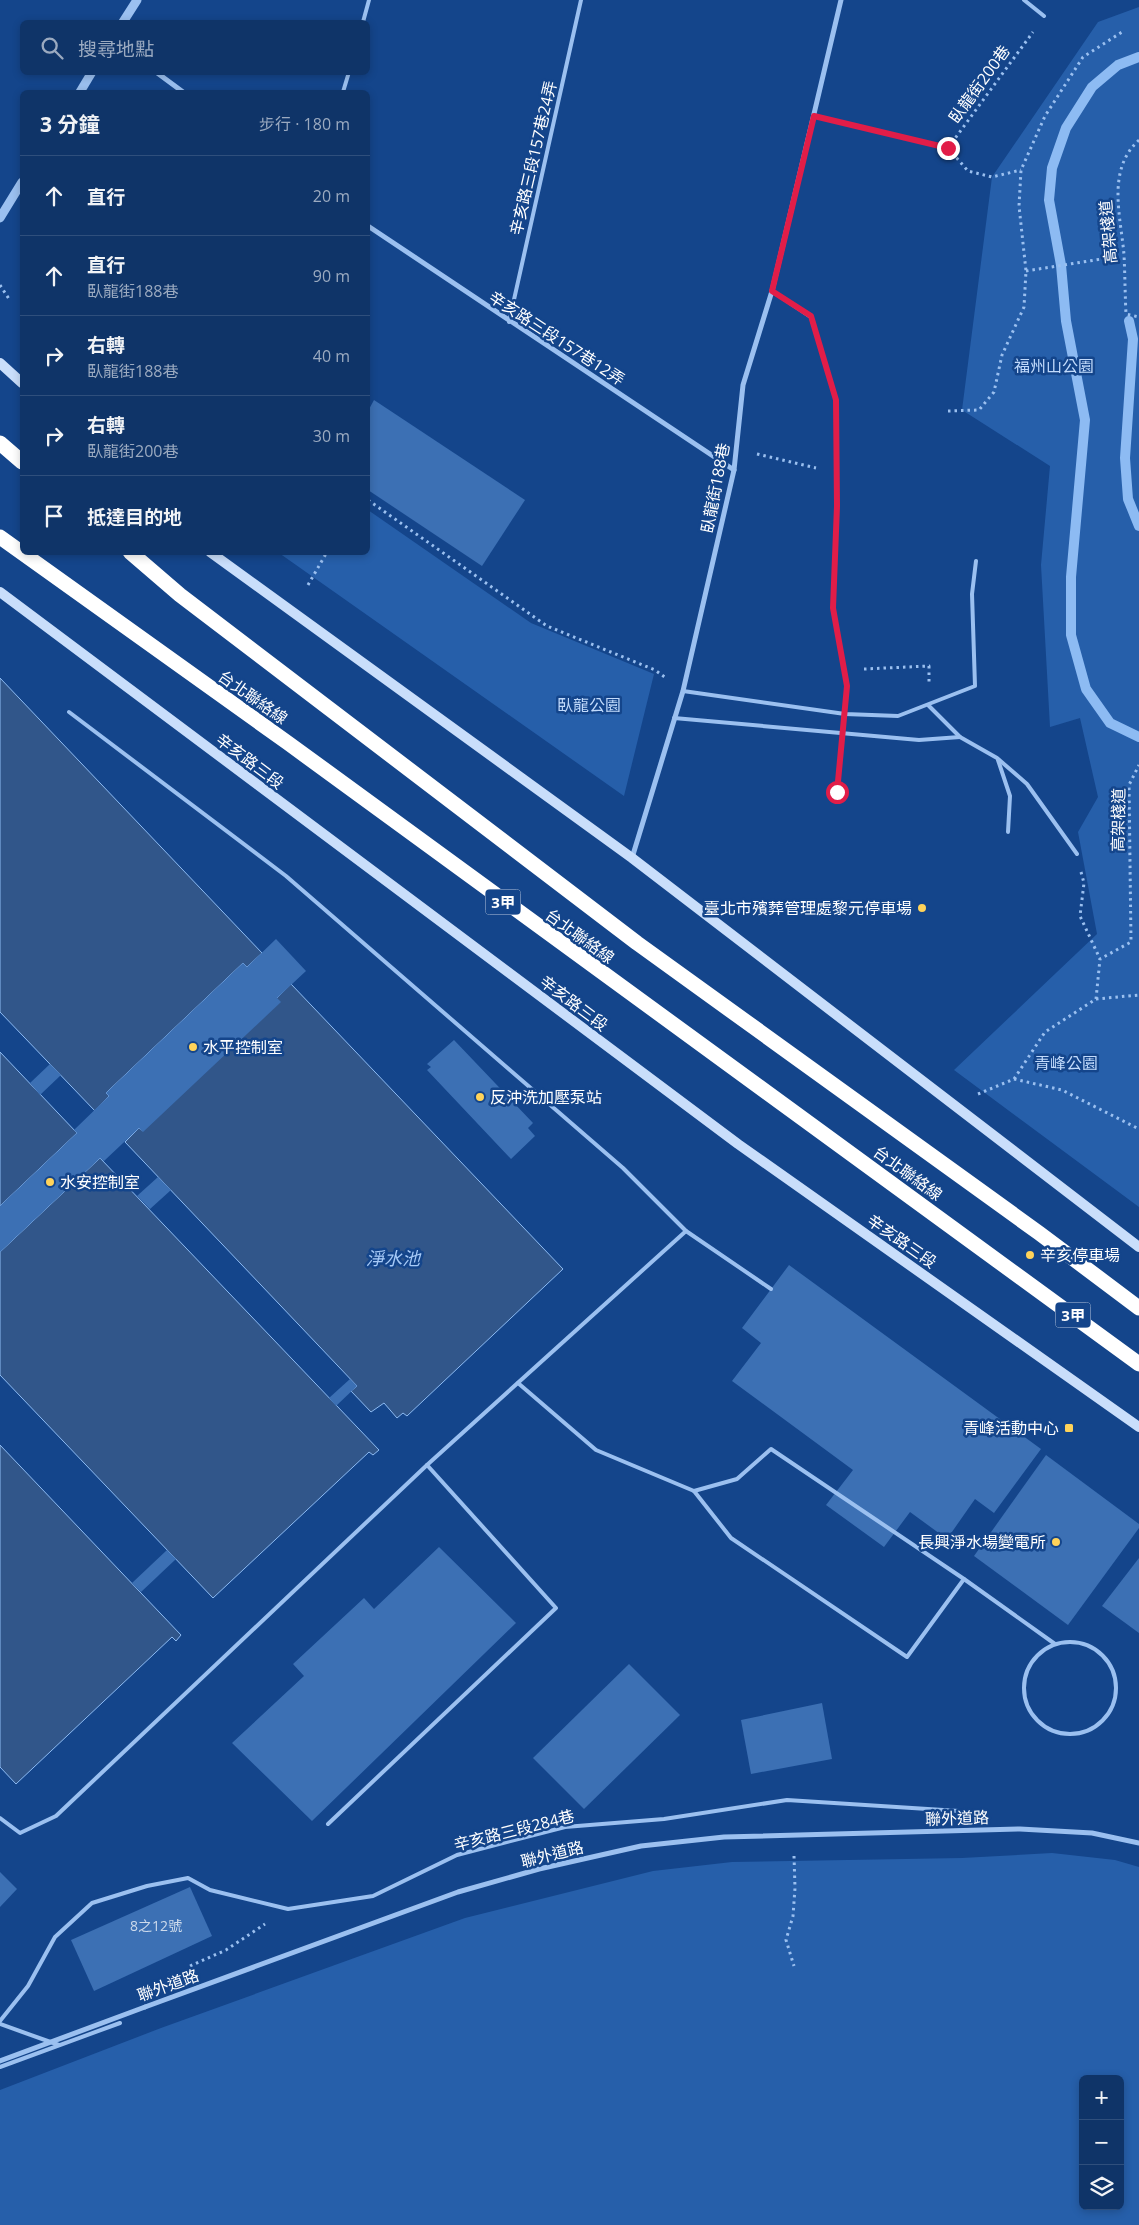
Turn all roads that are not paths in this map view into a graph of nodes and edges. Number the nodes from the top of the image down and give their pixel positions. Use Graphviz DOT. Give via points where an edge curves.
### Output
graph roads {
  1 [pos="137,0"];
  2 [pos="370,0"];
  3 [pos="581,0"];
  4 [pos="841,0"];
  5 [pos="1024,0"];
  6 [pos="1044,16"];
  7 [pos="124,20"];
  8 [pos="364,20"];
  9 [pos="90,75"];
  10 [pos="160,75"];
  11 [pos="348,75"];
  12 [pos="81,90"];
  13 [pos="180,90"];
  14 [pos="344,90"];
  15 [pos="20,185"];
  16 [pos="0,218"];
  17 [pos="370,227"];
  18 [pos="772,291"];
  19 [pos="509,322"];
  20 [pos="0,363"];
  21 [pos="20,381"];
  22 [pos="0,442"];
  23 [pos="20,460"];
  24 [pos="734,470"];
  25 [pos="0,537"];
  26 [pos="20,551"];
  27 [pos="25,555"];
  28 [pos="133,555"];
  29 [pos="214,555"];
  30 [pos="976,561"];
  31 [pos="0,592"];
  32 [pos="683,691"];
  33 [pos="929,706"];
  34 [pos="69,712"];
  35 [pos="845,714"];
  36 [pos="674,718"];
  37 [pos="842,734"];
  38 [pos="960,737"];
  39 [pos="998,758"];
  40 [pos="837,792"];
  41 [pos="1008,832"];
  42 [pos="1076,854"];
  43 [pos="632,858"];
  44 [pos="686,1232"];
  45 [pos="1139,1247"];
  46 [pos="771,1289"];
  47 [pos="1139,1308"];
  48 [pos="1139,1364"];
  49 [pos="518,1383"];
  50 [pos="1139,1426"];
  51 [pos="427,1465"];
  52 [pos="694,1491"];
  53 [pos="964,1579"];
  54 [pos="1055,1644"];
  55 [pos="959,1811"];
  56 [pos="0,1818"];
  57 [pos="328,1824"];
  58 [pos="1139,1843"];
  59 [pos="0,2022"];
  60 [pos="120,2023"];
  61 [pos="59,2045"];
  62 [pos="0,2061"];
  63 [pos="0,2067"];
  1 -- 7 [label="street"];
  2 -- 8 [label="lane"];
  3 -- 19 [label="lane, 辛亥路三段157巷24弄"];
  4 -- 18 [label="street, 臥龍街188巷"];
  5 -- 6 [label="lane"];
  9 -- 12 [label="street"];
  10 -- 13 [label="street"];
  11 -- 14 [label="lane"];
  15 -- 16 [label="street"];
  17 -- 19 [label="street, 辛亥路三段157巷12弄"];
  18 -- 24 [label="street, 臥龍街188巷" via="743,385"];
  18 -- 35 [label="lane" via="811,316 836,400 833,608 847,686"];
  19 -- 24 [label="street, 辛亥路三段157巷12弄"];
  20 -- 21 [label="main road"];
  22 -- 23 [label="highway"];
  24 -- 32 [label="street, 臥龍街188巷"];
  25 -- 26 [label="highway, 台北聯絡線 / 3甲"];
  27 -- 48 [label="highway, 台北聯絡線 / 3甲"];
  28 -- 47 [label="highway, 台北聯絡線" via="180,595 637,943"];
  29 -- 43 [label="main road"];
  30 -- 33 [label="lane" via="972,594 975,686"];
  31 -- 50 [label="main road, 辛亥路三段" via="738,1144"];
  32 -- 35 [label="lane"];
  32 -- 36 [label="street, 臥龍街188巷"];
  33 -- 35 [label="lane" via="898,716"];
  33 -- 38 [label="lane"];
  34 -- 44 [label="lane" via="286,876 623,1168"];
  35 -- 37 [label="lane"];
  36 -- 37 [label="lane"];
  36 -- 43 [label="street, 臥龍街188巷"];
  37 -- 38 [label="lane" via="919,740"];
  37 -- 40 [label="lane"];
  38 -- 39 [label="lane"];
  39 -- 41 [label="lane" via="1010,796"];
  39 -- 42 [label="lane" via="1028,784"];
  43 -- 45 [label="main road"];
  44 -- 46 [label="lane"];
  44 -- 49 [label="lane"];
  49 -- 51 [label="lane"];
  49 -- 52 [label="lane" via="596,1450"];
  51 -- 56 [label="lane" via="56,1816 20,1833"];
  51 -- 57 [label="lane" via="556,1608"];
  52 -- 53 [label="lane" via="737,1479 771,1449"];
  52 -- 53 [label="lane" via="731,1538 906,1657"];
  53 -- 54 [label="lane"];
  54 -- 54 [label="lane" via="1038,1656 1026,1674 1026,1702 1042,1726 1070,1735 1086,1732 1111,1712 1117,1681 1112,1666 1101,1653 1087,1645"];
  55 -- 59 [label="lane, 辛亥路三段284巷" via="787,1800 664,1818 565,1827 457,1855 373,1896 288,1909 210,1890 188,1878 147,1886 92,1903 55,1937 28,1986"];
  58 -- 62 [label="street, 聯外道路, bridge" via="1092,1833 1020,1829 724,1837 641,1846 539,1869 458,1892"];
  59 -- 61 [label="lane"];
  60 -- 61 [label="lane"];
  61 -- 63 [label="lane"];
}
